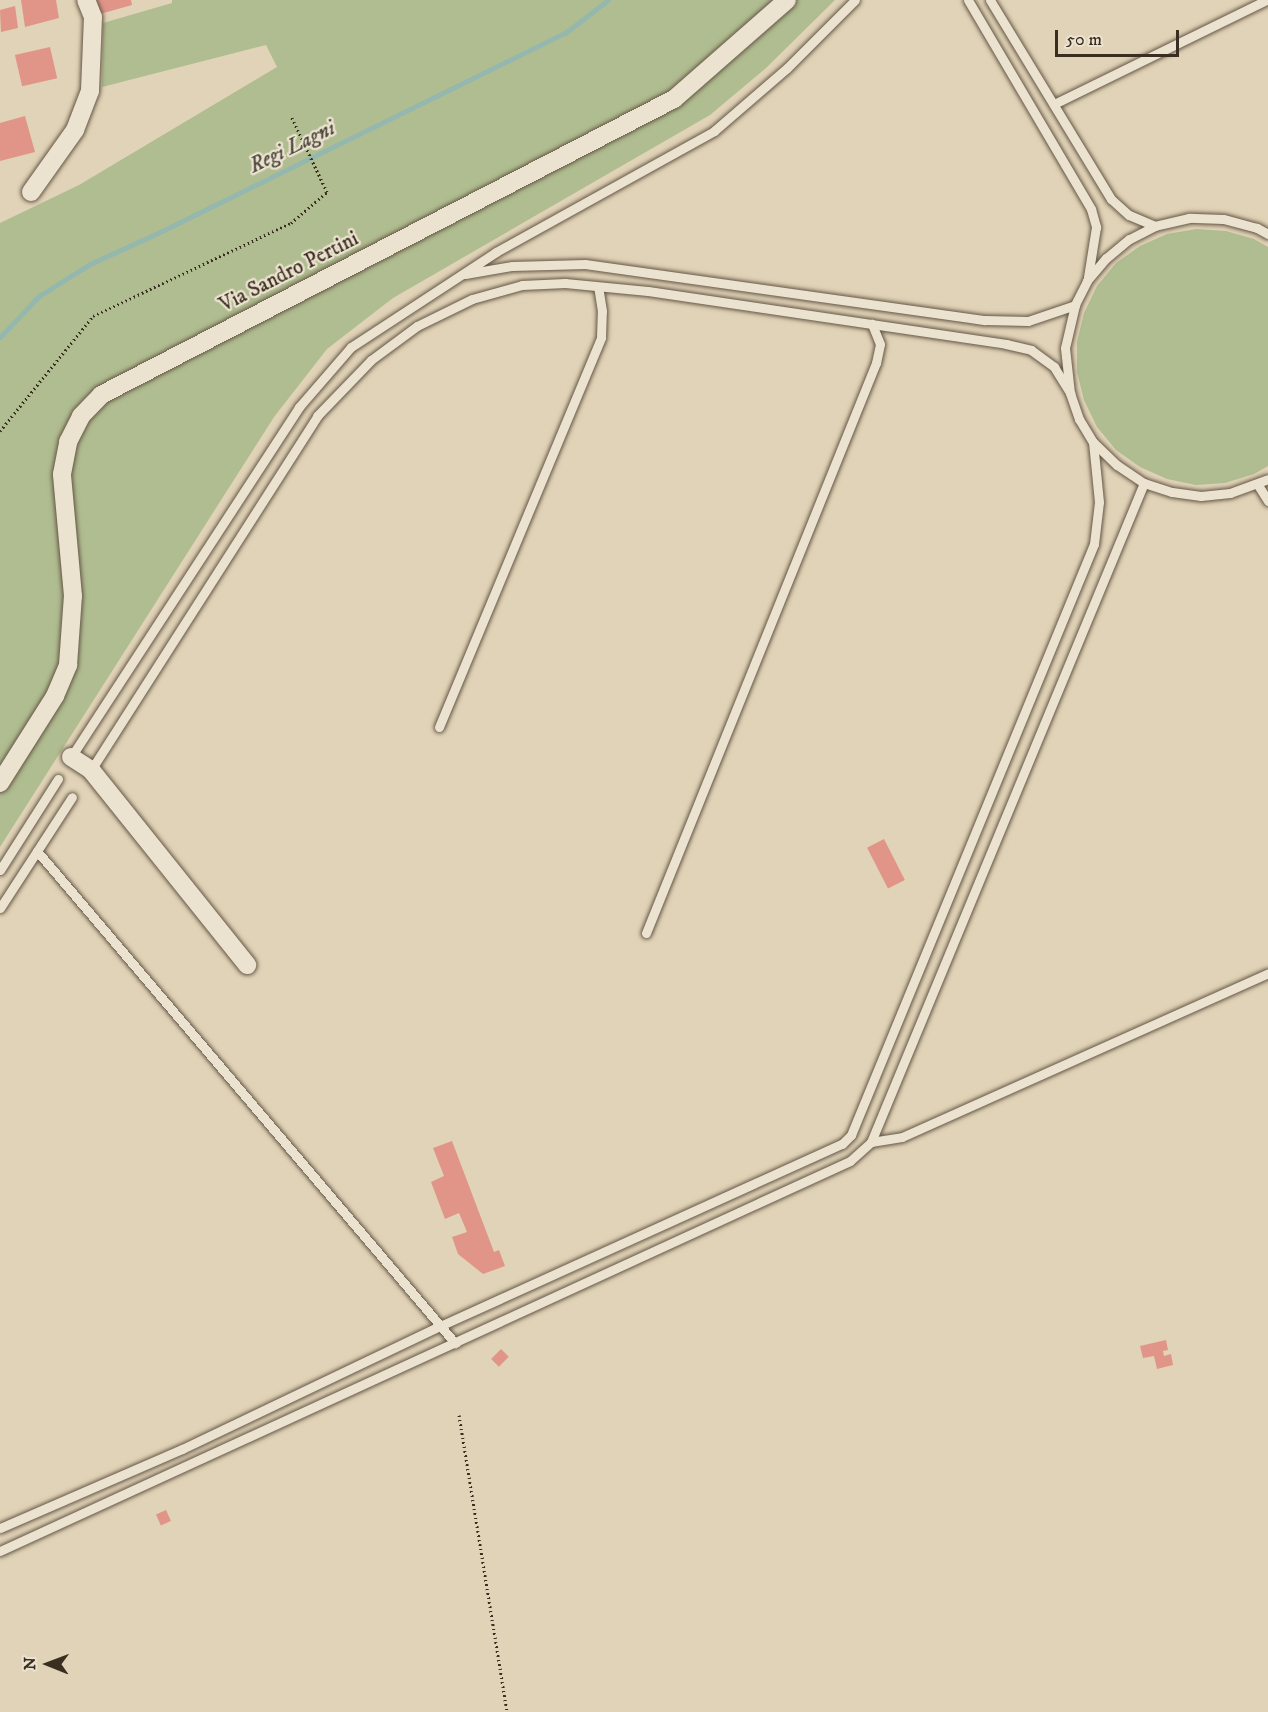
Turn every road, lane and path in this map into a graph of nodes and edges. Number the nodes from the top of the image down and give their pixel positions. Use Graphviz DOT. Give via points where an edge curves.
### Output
graph roads {
  1 [pos="86,0"];
  2 [pos="787,0"];
  3 [pos="855,0"];
  4 [pos="968,0"];
  5 [pos="990,0"];
  6 [pos="1266,0"];
  7 [pos="1054,104"];
  8 [pos="291,116"];
  9 [pos="31,192"];
  10 [pos="1155,226"];
  11 [pos="1268,234"];
  12 [pos="460,275"];
  13 [pos="1087,281"];
  14 [pos="598,286"];
  15 [pos="1075,304"];
  16 [pos="872,324"];
  17 [pos="1070,393"];
  18 [pos="0,431"];
  19 [pos="1094,442"];
  20 [pos="1268,479"];
  21 [pos="1144,483"];
  22 [pos="1258,485"];
  23 [pos="1268,501"];
  24 [pos="439,727"];
  25 [pos="71,757"];
  26 [pos="91,770"];
  27 [pos="58,779"];
  28 [pos="0,783"];
  29 [pos="72,797"];
  30 [pos="37,851"];
  31 [pos="0,870"];
  32 [pos="0,908"];
  33 [pos="646,933"];
  34 [pos="247,965"];
  35 [pos="1268,973"];
  36 [pos="872,1142"];
  37 [pos="440,1326"];
  38 [pos="455,1343"];
  39 [pos="459,1415"];
  40 [pos="0,1528"];
  41 [pos="0,1551"];
  42 [pos="507,1712"];
  1 -- 9 [label="street" via="93,17 90,91 75,130"];
  2 -- 28 [label="street, Via Sandro Pertini" via="674,99 101,395 81,416 68,442 62,474 73,596 68,664 55,696"];
  3 -- 12 [label="lane" via="787,68 714,131"];
  4 -- 13 [label="lane" via="1091,209 1096,227"];
  5 -- 7 [label="lane"];
  6 -- 7 [label="lane"];
  7 -- 10 [label="lane" via="1111,199 1129,215"];
  8 -- 18 [label="path" via="327,192 291,223 93,316"];
  10 -- 11 [label="lane" via="1189,218 1223,219"];
  10 -- 13 [label="lane" via="1129,239"];
  12 -- 15 [label="lane" via="512,266 585,264 985,320 1028,321"];
  12 -- 25 [label="lane" via="377,327 326,373 299,407"];
  13 -- 15 [label="lane"];
  14 -- 16 [label="lane"];
  14 -- 24 [label="lane" via="603,311 601,337"];
  14 -- 26 [label="lane" via="522,285 472,299 417,326 370,360 317,416"];
  15 -- 17 [label="lane" via="1065,348"];
  16 -- 17 [label="lane" via="1031,350 1053,367"];
  16 -- 33 [label="lane" via="880,344 876,363"];
  17 -- 19 [label="lane" via="1079,419"];
  19 -- 21 [label="lane" via="1117,465"];
  19 -- 37 [label="lane" via="1099,502 1094,544 851,1135 842,1144"];
  20 -- 22 [label="lane"];
  21 -- 22 [label="lane" via="1201,496 1230,494"];
  21 -- 36 [label="lane"];
  22 -- 23 [label="lane"];
  25 -- 26 [label="street"];
  26 -- 34 [label="street"];
  27 -- 31 [label="lane"];
  29 -- 30 [label="lane"];
  30 -- 32 [label="lane"];
  30 -- 37 [label="lane"];
  35 -- 36 [label="lane" via="902,1137"];
  36 -- 38 [label="lane" via="850,1161"];
  37 -- 38 [label="lane"];
  37 -- 40 [label="lane" via="182,1449"];
  38 -- 41 [label="lane"];
  39 -- 42 [label="path"];
}
